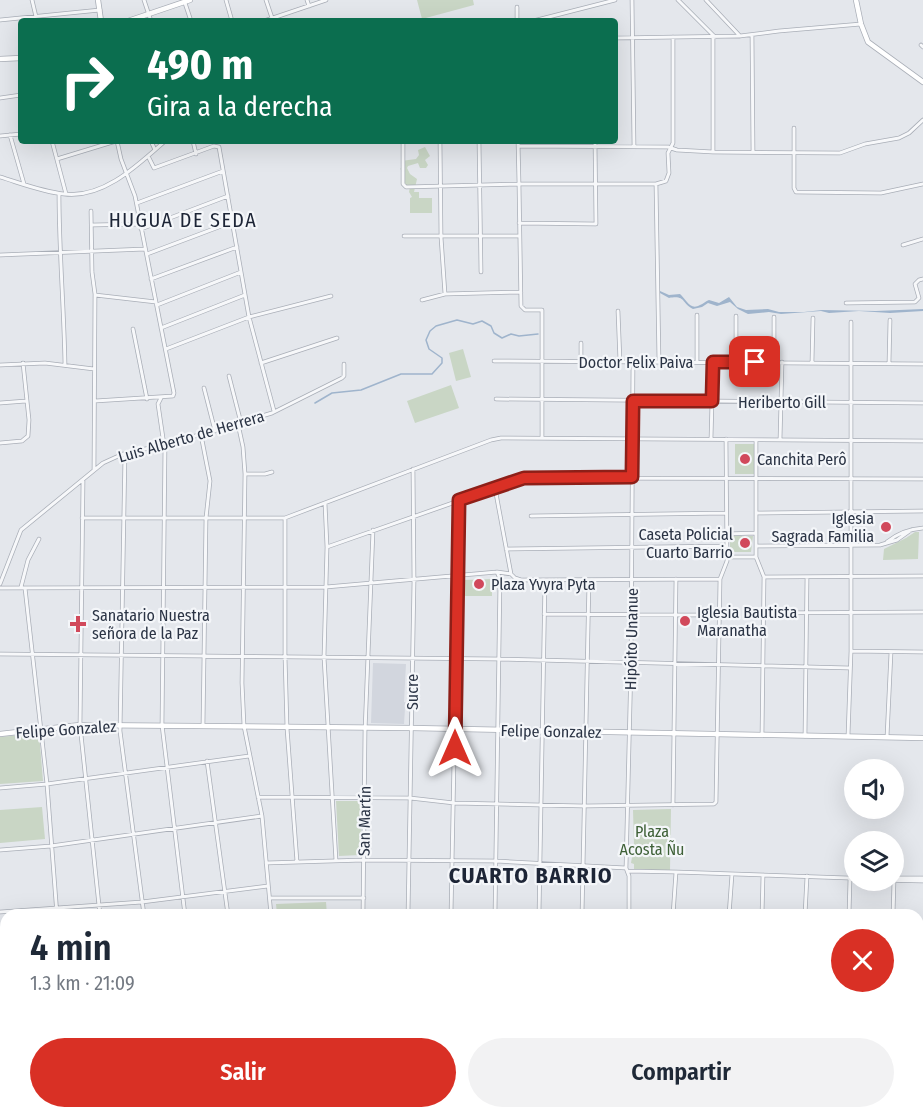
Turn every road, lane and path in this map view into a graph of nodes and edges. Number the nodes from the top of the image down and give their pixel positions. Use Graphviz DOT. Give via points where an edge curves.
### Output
graph roads {
  1 [pos="32,0"];
  2 [pos="98,0"];
  3 [pos="144,0"];
  4 [pos="226,0"];
  5 [pos="266,0"];
  6 [pos="307,0"];
  7 [pos="326,0"];
  8 [pos="615,0"];
  9 [pos="632,0"];
  10 [pos="678,0"];
  11 [pos="706,0"];
  12 [pos="856,0"];
  13 [pos="186,1"];
  14 [pos="309,6"];
  15 [pos="517,7"];
  16 [pos="100,10"];
  17 [pos="148,14"];
  18 [pos="37,18"];
  19 [pos="44,18"];
  20 [pos="101,18"];
  21 [pos="137,18"];
  22 [pos="150,18"];
  23 [pos="190,18"];
  24 [pos="231,18"];
  25 [pos="272,18"];
  26 [pos="517,18"];
  27 [pos="545,18"];
  28 [pos="0,20"];
  29 [pos="18,20"];
  30 [pos="861,24"];
  31 [pos="752,35"];
  32 [pos="740,36"];
  33 [pos="673,37"];
  34 [pos="714,37"];
  35 [pos="618,38"];
  36 [pos="632,38"];
  37 [pos="18,58"];
  38 [pos="0,59"];
  39 [pos="923,82"];
  40 [pos="18,95"];
  41 [pos="0,98"];
  42 [pos="923,120"];
  43 [pos="794,128"];
  44 [pos="18,134"];
  45 [pos="10,135"];
  46 [pos="0,136"];
  47 [pos="53,144"];
  48 [pos="107,144"];
  49 [pos="118,144"];
  50 [pos="152,144"];
  51 [pos="162,144"];
  52 [pos="193,144"];
  53 [pos="403,144"];
  54 [pos="440,144"];
  55 [pos="479,144"];
  56 [pos="543,144"];
  57 [pos="569,144"];
  58 [pos="518,146"];
  59 [pos="595,146"];
  60 [pos="634,146"];
  61 [pos="672,147"];
  62 [pos="155,150"];
  63 [pos="712,152"];
  64 [pos="753,152"];
  65 [pos="795,153"];
  66 [pos="196,154"];
  67 [pos="148,156"];
  68 [pos="57,159"];
  69 [pos="223,171"];
  70 [pos="126,174"];
  71 [pos="0,177"];
  72 [pos="24,184"];
  73 [pos="479,184"];
  74 [pos="519,184"];
  75 [pos="596,184"];
  76 [pos="656,184"];
  77 [pos="923,184"];
  78 [pos="441,187"];
  79 [pos="59,194"];
  80 [pos="66,195"];
  81 [pos="228,196"];
  82 [pos="136,202"];
  83 [pos="92,211"];
  84 [pos="232,222"];
  85 [pos="140,224"];
  86 [pos="519,224"];
  87 [pos="92,225"];
  88 [pos="141,229"];
  89 [pos="404,236"];
  90 [pos="481,236"];
  91 [pos="519,236"];
  92 [pos="441,237"];
  93 [pos="923,239"];
  94 [pos="903,245"];
  95 [pos="237,247"];
  96 [pos="145,249"];
  97 [pos="92,251"];
  98 [pos="59,252"];
  99 [pos="147,254"];
  100 [pos="0,255"];
  101 [pos="241,272"];
  102 [pos="482,272"];
  103 [pos="152,279"];
  104 [pos="923,279"];
  105 [pos="521,292"];
  106 [pos="95,294"];
  107 [pos="445,294"];
  108 [pos="245,295"];
  109 [pos="331,296"];
  110 [pos="422,300"];
  111 [pos="157,303"];
  112 [pos="846,303"];
  113 [pos="618,311"];
  114 [pos="698,315"];
  115 [pos="736,316"];
  116 [pos="249,317"];
  117 [pos="774,317"];
  118 [pos="813,318"];
  119 [pos="890,320"];
  120 [pos="851,322"];
  121 [pos="161,328"];
  122 [pos="133,329"];
  123 [pos="337,338"];
  124 [pos="580,343"];
  125 [pos="166,350"];
  126 [pos="494,361"];
  127 [pos="542,361"];
  128 [pos="581,362"];
  129 [pos="620,362"];
  130 [pos="633,362"];
  131 [pos="659,362"];
  132 [pos="697,362"];
  133 [pos="713,362"];
  134 [pos="736,362"];
  135 [pos="774,362"];
  136 [pos="782,362"];
  137 [pos="812,362"];
  138 [pos="23,363"];
  139 [pos="261,363"];
  140 [pos="851,363"];
  141 [pos="889,363"];
  142 [pos="344,364"];
  143 [pos="923,364"];
  144 [pos="0,365"];
  145 [pos="65,365"];
  146 [pos="94,369"];
  147 [pos="229,376"];
  148 [pos="204,388"];
  149 [pos="161,398"];
  150 [pos="147,399"];
  151 [pos="496,399"];
  152 [pos="542,400"];
  153 [pos="26,401"];
  154 [pos="96,401"];
  155 [pos="633,401"];
  156 [pos="712,401"];
  157 [pos="781,402"];
  158 [pos="851,402"];
  159 [pos="923,403"];
  160 [pos="0,404"];
  161 [pos="274,411"];
  162 [pos="239,423"];
  163 [pos="215,431"];
  164 [pos="201,435"];
  165 [pos="542,438"];
  166 [pos="632,438"];
  167 [pos="711,439"];
  168 [pos="726,439"];
  169 [pos="756,440"];
  170 [pos="780,440"];
  171 [pos="850,441"];
  172 [pos="923,441"];
  173 [pos="0,443"];
  174 [pos="164,445"];
  175 [pos="125,453"];
  176 [pos="94,469"];
  177 [pos="413,470"];
  178 [pos="272,471"];
  179 [pos="245,474"];
  180 [pos="632,477"];
  181 [pos="726,478"];
  182 [pos="756,478"];
  183 [pos="850,478"];
  184 [pos="923,478"];
  185 [pos="82,481"];
  186 [pos="495,488"];
  187 [pos="459,500"];
  188 [pos="325,503"];
  189 [pos="923,511"];
  190 [pos="850,512"];
  191 [pos="726,513"];
  192 [pos="756,513"];
  193 [pos="632,514"];
  194 [pos="414,516"];
  195 [pos="531,516"];
  196 [pos="82,518"];
  197 [pos="124,518"];
  198 [pos="164,518"];
  199 [pos="206,518"];
  200 [pos="244,518"];
  201 [pos="285,518"];
  202 [pos="923,528"];
  203 [pos="372,530"];
  204 [pos="756,533"];
  205 [pos="726,534"];
  206 [pos="39,538"];
  207 [pos="851,545"];
  208 [pos="726,546"];
  209 [pos="756,546"];
  210 [pos="327,547"];
  211 [pos="632,547"];
  212 [pos="506,549"];
  213 [pos="727,557"];
  214 [pos="756,557"];
  215 [pos="497,572"];
  216 [pos="511,574"];
  217 [pos="457,576"];
  218 [pos="851,576"];
  219 [pos="923,576"];
  220 [pos="764,577"];
  221 [pos="807,577"];
  222 [pos="632,579"];
  223 [pos="676,579"];
  224 [pos="720,579"];
  225 [pos="414,580"];
  226 [pos="545,580"];
  227 [pos="589,580"];
  228 [pos="370,584"];
  229 [pos="0,586"];
  230 [pos="82,587"];
  231 [pos="123,587"];
  232 [pos="164,587"];
  233 [pos="205,587"];
  234 [pos="326,587"];
  235 [pos="23,588"];
  236 [pos="244,588"];
  237 [pos="286,588"];
  238 [pos="923,612"];
  239 [pos="763,613"];
  240 [pos="807,613"];
  241 [pos="851,613"];
  242 [pos="544,614"];
  243 [pos="675,614"];
  244 [pos="586,615"];
  245 [pos="632,615"];
  246 [pos="719,615"];
  247 [pos="851,651"];
  248 [pos="891,652"];
  249 [pos="923,652"];
  250 [pos="0,654"];
  251 [pos="81,654"];
  252 [pos="33,655"];
  253 [pos="122,656"];
  254 [pos="163,656"];
  255 [pos="285,656"];
  256 [pos="205,657"];
  257 [pos="243,657"];
  258 [pos="324,657"];
  259 [pos="369,658"];
  260 [pos="412,659"];
  261 [pos="455,659"];
  262 [pos="499,659"];
  263 [pos="544,662"];
  264 [pos="586,662"];
  265 [pos="631,664"];
  266 [pos="675,664"];
  267 [pos="718,665"];
  268 [pos="763,666"];
  269 [pos="806,667"];
  270 [pos="850,668"];
  271 [pos="80,725"];
  272 [pos="122,725"];
  273 [pos="162,725"];
  274 [pos="203,725"];
  275 [pos="244,726"];
  276 [pos="327,727"];
  277 [pos="287,728"];
  278 [pos="366,728"];
  279 [pos="412,728"];
  280 [pos="41,729"];
  281 [pos="455,730"];
  282 [pos="498,730"];
  283 [pos="543,731"];
  284 [pos="587,732"];
  285 [pos="630,733"];
  286 [pos="674,733"];
  287 [pos="0,734"];
  288 [pos="716,734"];
  289 [pos="762,735"];
  290 [pos="805,736"];
  291 [pos="848,736"];
  292 [pos="887,737"];
  293 [pos="923,738"];
  294 [pos="249,756"];
  295 [pos="207,761"];
  296 [pos="165,766"];
  297 [pos="126,772"];
  298 [pos="86,779"];
  299 [pos="47,784"];
  300 [pos="0,788"];
  301 [pos="258,797"];
  302 [pos="292,797"];
  303 [pos="332,797"];
  304 [pos="365,798"];
  305 [pos="410,798"];
  306 [pos="454,803"];
  307 [pos="497,804"];
  308 [pos="542,805"];
  309 [pos="629,805"];
  310 [pos="673,805"];
  311 [pos="584,806"];
  312 [pos="262,816"];
  313 [pos="216,823"];
  314 [pos="173,829"];
  315 [pos="135,834"];
  316 [pos="93,840"];
  317 [pos="51,846"];
  318 [pos="0,850"];
  319 [pos="364,860"];
  320 [pos="336,861"];
  321 [pos="408,861"];
  322 [pos="496,861"];
  323 [pos="297,862"];
  324 [pos="452,862"];
  325 [pos="266,864"];
  326 [pos="539,864"];
  327 [pos="583,867"];
  328 [pos="627,870"];
  329 [pos="677,872"];
  330 [pos="732,874"];
  331 [pos="763,875"];
  332 [pos="807,876"];
  333 [pos="844,878"];
  334 [pos="904,880"];
  335 [pos="923,880"];
  336 [pos="268,886"];
  337 [pos="852,891"];
  338 [pos="893,891"];
  339 [pos="226,892"];
  340 [pos="184,898"];
  341 [pos="270,898"];
  342 [pos="364,898"];
  343 [pos="142,902"];
  344 [pos="99,906"];
  345 [pos="57,909"];
  346 [pos="99,909"];
  347 [pos="143,909"];
  348 [pos="185,909"];
  349 [pos="227,909"];
  350 [pos="271,909"];
  351 [pos="363,909"];
  352 [pos="408,909"];
  353 [pos="451,909"];
  354 [pos="495,909"];
  355 [pos="539,909"];
  356 [pos="582,909"];
  357 [pos="629,909"];
  358 [pos="674,909"];
  359 [pos="729,909"];
  360 [pos="762,909"];
  361 [pos="806,909"];
  362 [pos="850,909"];
  363 [pos="892,909"];
  364 [pos="44,1119"];
  365 [pos="49,1119"];
  1 -- 18 [label="street"];
  2 -- 16 [label="street"];
  3 -- 17 [label="street"];
  4 -- 24 [label="street"];
  5 -- 25 [label="street"];
  6 -- 14 [label="street"];
  7 -- 14 [label="street"];
  8 -- 27 [label="street"];
  9 -- 36 [label="street"];
  10 -- 34 [label="street"];
  11 -- 32 [label="street"];
  12 -- 30 [label="street"];
  13 -- 17 [label="street"];
  13 -- 23 [label="street"];
  14 -- 25 [label="street"];
  15 -- 26 [label="street"];
  16 -- 19 [label="street"];
  16 -- 20 [label="street"];
  17 -- 21 [label="street"];
  17 -- 22 [label="street"];
  28 -- 29 [label="street"];
  30 -- 31 [label="street"];
  30 -- 39 [label="street" via="871,45"];
  31 -- 32 [label="street"];
  31 -- 64 [label="street"];
  32 -- 34 [label="street"];
  33 -- 34 [label="street"];
  33 -- 36 [label="street"];
  33 -- 61 [label="street"];
  34 -- 63 [label="street"];
  35 -- 36 [label="street"];
  36 -- 60 [label="street"];
  37 -- 38 [label="street"];
  40 -- 41 [label="street"];
  42 -- 65 [label="street" via="899,138 865,144 843,153"];
  43 -- 65 [label="street"];
  44 -- 45 [label="street"];
  45 -- 46 [label="street"];
  45 -- 72 [label="street"];
  47 -- 68 [label="street"];
  48 -- 68 [label="street"];
  49 -- 70 [label="street"];
  50 -- 62 [label="street"];
  51 -- 62 [label="street"];
  52 -- 66 [label="street"];
  53 -- 78 [label="street" via="404,186"];
  54 -- 78 [label="street"];
  55 -- 73 [label="street"];
  56 -- 58 [label="street"];
  57 -- 59 [label="street"];
  58 -- 74 [label="street"];
  59 -- 60 [label="street"];
  59 -- 75 [label="street"];
  60 -- 61 [label="street"];
  61 -- 63 [label="street"];
  61 -- 76 [label="street" via="668,153 668,178"];
  62 -- 67 [label="street"];
  63 -- 64 [label="street"];
  64 -- 65 [label="street"];
  65 -- 77 [label="street" via="796,192 881,193"];
  66 -- 67 [label="street" via="154,168"];
  66 -- 69 [label="street" via="218,146"];
  67 -- 70 [label="street"];
  68 -- 80 [label="street"];
  69 -- 81 [label="street"];
  69 -- 82 [label="street"];
  70 -- 80 [label="street" via="97,189"];
  70 -- 82 [label="street"];
  71 -- 72 [label="street"];
  72 -- 79 [label="street"];
  73 -- 74 [label="street"];
  73 -- 78 [label="street"];
  73 -- 90 [label="street"];
  74 -- 75 [label="street"];
  74 -- 86 [label="street"];
  75 -- 76 [label="street"];
  75 -- 86 [label="street" via="596,224"];
  76 -- 131 [label="street"];
  78 -- 92 [label="street"];
  79 -- 80 [label="street"];
  79 -- 98 [label="street"];
  81 -- 84 [label="street"];
  81 -- 88 [label="street"];
  82 -- 85 [label="street"];
  83 -- 87 [label="street"];
  84 -- 95 [label="street"];
  84 -- 99 [label="street"];
  85 -- 87 [label="street"];
  85 -- 88 [label="street"];
  86 -- 91 [label="street"];
  87 -- 97 [label="street"];
  88 -- 96 [label="street"];
  89 -- 92 [label="street"];
  90 -- 91 [label="street"];
  90 -- 92 [label="street"];
  90 -- 102 [label="street"];
  91 -- 105 [label="street"];
  92 -- 107 [label="street"];
  93 -- 94 [label="street"];
  95 -- 101 [label="street"];
  95 -- 103 [label="street"];
  96 -- 97 [label="street"];
  96 -- 99 [label="street"];
  97 -- 98 [label="street"];
  97 -- 106 [label="street"];
  98 -- 100 [label="street"];
  98 -- 145 [label="street"];
  99 -- 103 [label="street"];
  101 -- 108 [label="street"];
  101 -- 111 [label="street"];
  103 -- 111 [label="street"];
  104 -- 112 [label="street" via="915,284 919,298 915,302"];
  105 -- 107 [label="street"];
  105 -- 127 [label="street" via="523,309 542,310"];
  106 -- 111 [label="street"];
  106 -- 146 [label="street"];
  107 -- 110 [label="street"];
  108 -- 116 [label="street"];
  108 -- 121 [label="street"];
  109 -- 116 [label="street"];
  111 -- 121 [label="street"];
  113 -- 129 [label="street"];
  114 -- 132 [label="street"];
  115 -- 134 [label="street"];
  116 -- 125 [label="street"];
  116 -- 139 [label="street"];
  117 -- 135 [label="street"];
  118 -- 137 [label="street"];
  119 -- 141 [label="street"];
  120 -- 140 [label="street"];
  121 -- 125 [label="street"];
  122 -- 150 [label="street"];
  123 -- 139 [label="street"];
  124 -- 128 [label="street"];
  125 -- 149 [label="street" via="174,395"];
  126 -- 127 [label="street, Doctor Felix Paiva"];
  127 -- 128 [label="street, Doctor Felix Paiva"];
  127 -- 152 [label="street"];
  128 -- 129 [label="street, Doctor Felix Paiva"];
  129 -- 130 [label="street, Doctor Felix Paiva"];
  130 -- 131 [label="street, Doctor Felix Paiva"];
  130 -- 155 [label="street, Hipóito Unanue"];
  131 -- 132 [label="street, Doctor Felix Paiva"];
  132 -- 133 [label="street, Doctor Felix Paiva"];
  133 -- 134 [label="street, Doctor Felix Paiva"];
  133 -- 156 [label="street"];
  134 -- 135 [label="street, Doctor Felix Paiva"];
  135 -- 136 [label="street, Doctor Felix Paiva"];
  136 -- 137 [label="street, Doctor Felix Paiva"];
  136 -- 157 [label="street"];
  137 -- 140 [label="street, Doctor Felix Paiva"];
  138 -- 144 [label="street"];
  138 -- 145 [label="street"];
  138 -- 153 [label="street"];
  139 -- 161 [label="street"];
  140 -- 141 [label="street, Doctor Felix Paiva"];
  140 -- 158 [label="street"];
  141 -- 143 [label="street, Doctor Felix Paiva"];
  142 -- 161 [label="street, Luis Alberto de Herrera" via="342,378"];
  145 -- 146 [label="street"];
  146 -- 154 [label="street"];
  147 -- 162 [label="street"];
  148 -- 163 [label="street"];
  149 -- 150 [label="street"];
  149 -- 174 [label="street" via="158,404"];
  150 -- 154 [label="street"];
  151 -- 152 [label="street, Heriberto Gill"];
  152 -- 155 [label="street, Heriberto Gill"];
  152 -- 165 [label="street"];
  153 -- 160 [label="street"];
  153 -- 173 [label="street" via="30,424 26,439"];
  154 -- 176 [label="street"];
  155 -- 156 [label="street, Heriberto Gill"];
  155 -- 166 [label="street, Hipóito Unanue"];
  156 -- 157 [label="street, Heriberto Gill"];
  156 -- 167 [label="street"];
  157 -- 158 [label="street, Heriberto Gill"];
  157 -- 170 [label="street"];
  158 -- 159 [label="street, Heriberto Gill"];
  158 -- 171 [label="street"];
  161 -- 162 [label="street, Luis Alberto de Herrera"];
  162 -- 163 [label="street, Luis Alberto de Herrera"];
  162 -- 179 [label="street"];
  163 -- 164 [label="street, Luis Alberto de Herrera"];
  164 -- 174 [label="street, Luis Alberto de Herrera"];
  164 -- 199 [label="street" via="210,482"];
  165 -- 166 [label="street"];
  165 -- 177 [label="street" via="501,438"];
  166 -- 167 [label="street"];
  166 -- 180 [label="street, Hipóito Unanue"];
  167 -- 168 [label="street"];
  168 -- 169 [label="street"];
  168 -- 181 [label="street"];
  169 -- 170 [label="street"];
  169 -- 182 [label="street"];
  170 -- 171 [label="street"];
  171 -- 172 [label="street"];
  171 -- 183 [label="street"];
  174 -- 175 [label="street, Luis Alberto de Herrera"];
  174 -- 198 [label="street"];
  175 -- 176 [label="street, Luis Alberto de Herrera"];
  175 -- 197 [label="street"];
  176 -- 185 [label="street, Luis Alberto de Herrera"];
  177 -- 188 [label="street"];
  177 -- 194 [label="street, Sucre"];
  178 -- 179 [label="street"];
  179 -- 200 [label="street"];
  180 -- 181 [label="street"];
  180 -- 186 [label="street" via="524,478"];
  180 -- 193 [label="street, Hipóito Unanue"];
  181 -- 182 [label="street"];
  181 -- 191 [label="street"];
  182 -- 183 [label="street"];
  182 -- 192 [label="street"];
  183 -- 184 [label="street"];
  183 -- 190 [label="street"];
  185 -- 196 [label="street"];
  185 -- 229 [label="street, Luis Alberto de Herrera" via="18,533"];
  186 -- 187 [label="street"];
  186 -- 212 [label="street"];
  187 -- 194 [label="street"];
  187 -- 217 [label="street"];
  188 -- 201 [label="street"];
  188 -- 210 [label="street"];
  189 -- 190 [label="street"];
  190 -- 192 [label="street"];
  190 -- 207 [label="street"];
  191 -- 193 [label="street"];
  191 -- 205 [label="street"];
  192 -- 204 [label="street"];
  193 -- 195 [label="street"];
  193 -- 211 [label="street, Hipóito Unanue"];
  194 -- 203 [label="street"];
  194 -- 225 [label="street, Sucre"];
  196 -- 197 [label="street"];
  196 -- 230 [label="street"];
  197 -- 198 [label="street"];
  197 -- 231 [label="street"];
  198 -- 199 [label="street"];
  198 -- 232 [label="street"];
  199 -- 200 [label="street"];
  199 -- 233 [label="street"];
  200 -- 201 [label="street"];
  200 -- 236 [label="street"];
  201 -- 237 [label="street"];
  202 -- 207 [label="street" via="886,543"];
  203 -- 210 [label="street"];
  203 -- 228 [label="street, San Martín"];
  204 -- 205 [label="street"];
  204 -- 209 [label="street"];
  205 -- 208 [label="street"];
  206 -- 235 [label="street" via="27,560"];
  207 -- 209 [label="street"];
  207 -- 218 [label="street"];
  208 -- 211 [label="street"];
  208 -- 213 [label="street"];
  209 -- 214 [label="street"];
  210 -- 234 [label="street"];
  211 -- 212 [label="street"];
  211 -- 222 [label="street, Hipóito Unanue"];
  212 -- 216 [label="street"];
  213 -- 214 [label="street"];
  213 -- 224 [label="street"];
  214 -- 220 [label="street"];
  215 -- 216 [label="street"];
  215 -- 217 [label="street"];
  215 -- 262 [label="street"];
  216 -- 226 [label="street" via="521,580"];
  217 -- 225 [label="street"];
  217 -- 261 [label="street"];
  218 -- 219 [label="street"];
  218 -- 221 [label="street"];
  218 -- 241 [label="street"];
  220 -- 221 [label="street"];
  220 -- 239 [label="street"];
  221 -- 240 [label="street"];
  222 -- 223 [label="street"];
  222 -- 227 [label="street"];
  222 -- 245 [label="street, Hipóito Unanue"];
  223 -- 224 [label="street"];
  223 -- 243 [label="street"];
  224 -- 246 [label="street"];
  225 -- 228 [label="street"];
  225 -- 260 [label="street, Sucre"];
  226 -- 227 [label="street"];
  226 -- 242 [label="street"];
  227 -- 244 [label="street"];
  228 -- 234 [label="street"];
  228 -- 259 [label="street, San Martín"];
  229 -- 235 [label="street"];
  230 -- 231 [label="street"];
  230 -- 235 [label="street"];
  230 -- 251 [label="street"];
  231 -- 232 [label="street"];
  231 -- 253 [label="street"];
  232 -- 233 [label="street"];
  232 -- 254 [label="street"];
  233 -- 236 [label="street"];
  233 -- 256 [label="street"];
  234 -- 237 [label="street"];
  234 -- 258 [label="street"];
  235 -- 252 [label="street"];
  236 -- 237 [label="street"];
  236 -- 257 [label="street"];
  237 -- 255 [label="street"];
  238 -- 241 [label="street"];
  239 -- 240 [label="street"];
  239 -- 268 [label="street"];
  240 -- 241 [label="street"];
  240 -- 269 [label="street"];
  241 -- 247 [label="street"];
  242 -- 244 [label="street"];
  242 -- 263 [label="street"];
  243 -- 245 [label="street"];
  243 -- 246 [label="street"];
  243 -- 266 [label="street"];
  244 -- 245 [label="street"];
  244 -- 264 [label="street"];
  245 -- 265 [label="street, Hipóito Unanue"];
  246 -- 267 [label="street"];
  247 -- 248 [label="street"];
  247 -- 270 [label="street"];
  248 -- 249 [label="street"];
  248 -- 292 [label="street"];
  250 -- 252 [label="street"];
  251 -- 252 [label="street"];
  251 -- 253 [label="street"];
  251 -- 271 [label="street"];
  252 -- 280 [label="street"];
  253 -- 254 [label="street"];
  253 -- 272 [label="street"];
  254 -- 256 [label="street"];
  254 -- 273 [label="street"];
  255 -- 257 [label="street"];
  255 -- 258 [label="street"];
  255 -- 277 [label="street"];
  256 -- 257 [label="street"];
  256 -- 274 [label="street"];
  257 -- 275 [label="street"];
  258 -- 259 [label="street"];
  258 -- 276 [label="street"];
  259 -- 260 [label="street"];
  259 -- 278 [label="street, San Martín"];
  260 -- 261 [label="street"];
  260 -- 279 [label="street, Sucre"];
  261 -- 262 [label="street"];
  261 -- 281 [label="street"];
  262 -- 263 [label="street"];
  262 -- 282 [label="street"];
  263 -- 264 [label="street"];
  263 -- 283 [label="street"];
  264 -- 265 [label="street"];
  264 -- 284 [label="street"];
  265 -- 266 [label="street"];
  265 -- 285 [label="street, Hipóito Unanue"];
  266 -- 267 [label="street"];
  266 -- 286 [label="street"];
  267 -- 268 [label="street"];
  267 -- 288 [label="street"];
  268 -- 269 [label="street"];
  268 -- 289 [label="street"];
  269 -- 270 [label="street"];
  269 -- 290 [label="street"];
  270 -- 291 [label="street"];
  271 -- 272 [label="street, Felipe Gonzalez"];
  271 -- 280 [label="street, Felipe Gonzalez"];
  271 -- 298 [label="street"];
  272 -- 273 [label="street, Felipe Gonzalez"];
  272 -- 297 [label="street"];
  273 -- 274 [label="street, Felipe Gonzalez"];
  273 -- 296 [label="street"];
  274 -- 275 [label="street, Felipe Gonzalez"];
  275 -- 277 [label="street, Felipe Gonzalez"];
  275 -- 294 [label="street"];
  276 -- 277 [label="street, Felipe Gonzalez"];
  276 -- 278 [label="street, Felipe Gonzalez"];
  276 -- 303 [label="street"];
  277 -- 302 [label="street"];
  278 -- 279 [label="street, Felipe Gonzalez"];
  278 -- 304 [label="street, San Martín"];
  279 -- 281 [label="street, Felipe Gonzalez"];
  279 -- 305 [label="street, Sucre"];
  280 -- 287 [label="street, Felipe Gonzalez"];
  280 -- 299 [label="street"];
  281 -- 282 [label="street, Felipe Gonzalez"];
  281 -- 306 [label="street"];
  282 -- 283 [label="street, Felipe Gonzalez"];
  282 -- 307 [label="street"];
  283 -- 284 [label="street, Felipe Gonzalez"];
  283 -- 308 [label="street"];
  284 -- 285 [label="street, Felipe Gonzalez"];
  284 -- 311 [label="street"];
  285 -- 286 [label="street, Felipe Gonzalez"];
  285 -- 309 [label="street, Hipóito Unanue"];
  286 -- 288 [label="street, Felipe Gonzalez"];
  286 -- 310 [label="street"];
  288 -- 289 [label="street, Felipe Gonzalez"];
  288 -- 310 [label="street" via="715,802"];
  289 -- 290 [label="street, Felipe Gonzalez"];
  290 -- 291 [label="street, Felipe Gonzalez"];
  291 -- 292 [label="street, Felipe Gonzalez"];
  292 -- 293 [label="street, Felipe Gonzalez"];
  294 -- 295 [label="street"];
  294 -- 301 [label="street"];
  295 -- 296 [label="street"];
  295 -- 313 [label="street"];
  296 -- 297 [label="street"];
  296 -- 314 [label="street"];
  297 -- 298 [label="street"];
  297 -- 315 [label="street"];
  298 -- 299 [label="street"];
  298 -- 316 [label="street"];
  299 -- 300 [label="street"];
  299 -- 317 [label="street"];
  301 -- 302 [label="street"];
  301 -- 312 [label="street"];
  302 -- 303 [label="street"];
  302 -- 323 [label="street"];
  303 -- 304 [label="street"];
  303 -- 320 [label="street"];
  304 -- 305 [label="street"];
  304 -- 319 [label="street, San Martín"];
  305 -- 306 [label="street"];
  305 -- 321 [label="street, Sucre"];
  306 -- 307 [label="street"];
  306 -- 324 [label="street"];
  307 -- 308 [label="street"];
  307 -- 322 [label="street"];
  308 -- 311 [label="street"];
  308 -- 326 [label="street"];
  309 -- 310 [label="street"];
  309 -- 311 [label="street"];
  309 -- 328 [label="street, Hipóito Unanue"];
  311 -- 327 [label="street"];
  312 -- 313 [label="street"];
  312 -- 325 [label="street"];
  313 -- 314 [label="street"];
  313 -- 339 [label="street"];
  314 -- 315 [label="street"];
  314 -- 340 [label="street"];
  315 -- 316 [label="street"];
  315 -- 343 [label="street"];
  316 -- 317 [label="street"];
  316 -- 344 [label="street"];
  317 -- 318 [label="street"];
  317 -- 345 [label="street"];
  319 -- 320 [label="street"];
  319 -- 321 [label="street"];
  319 -- 342 [label="street, San Martín"];
  320 -- 323 [label="street"];
  321 -- 324 [label="street"];
  321 -- 352 [label="street, Sucre"];
  322 -- 324 [label="street"];
  322 -- 326 [label="street"];
  322 -- 354 [label="street"];
  323 -- 325 [label="street"];
  324 -- 353 [label="street"];
  325 -- 336 [label="street"];
  326 -- 327 [label="street"];
  326 -- 355 [label="street"];
  327 -- 328 [label="street"];
  327 -- 356 [label="street"];
  328 -- 329 [label="street"];
  328 -- 357 [label="street, Hipóito Unanue"];
  329 -- 330 [label="street"];
  329 -- 358 [label="street"];
  330 -- 331 [label="street"];
  330 -- 359 [label="street"];
  331 -- 332 [label="street"];
  331 -- 360 [label="street"];
  332 -- 333 [label="street"];
  332 -- 361 [label="street"];
  334 -- 335 [label="street"];
  336 -- 339 [label="street"];
  336 -- 341 [label="street"];
  337 -- 362 [label="street"];
  338 -- 363 [label="street"];
  339 -- 340 [label="street"];
  339 -- 349 [label="street"];
  340 -- 343 [label="street"];
  340 -- 348 [label="street"];
  341 -- 342 [label="street"];
  341 -- 350 [label="street"];
  342 -- 351 [label="street, San Martín"];
  343 -- 344 [label="street"];
  343 -- 347 [label="street"];
  344 -- 345 [label="street"];
  344 -- 346 [label="street"];
  364 -- 365 [label="street"];
}
